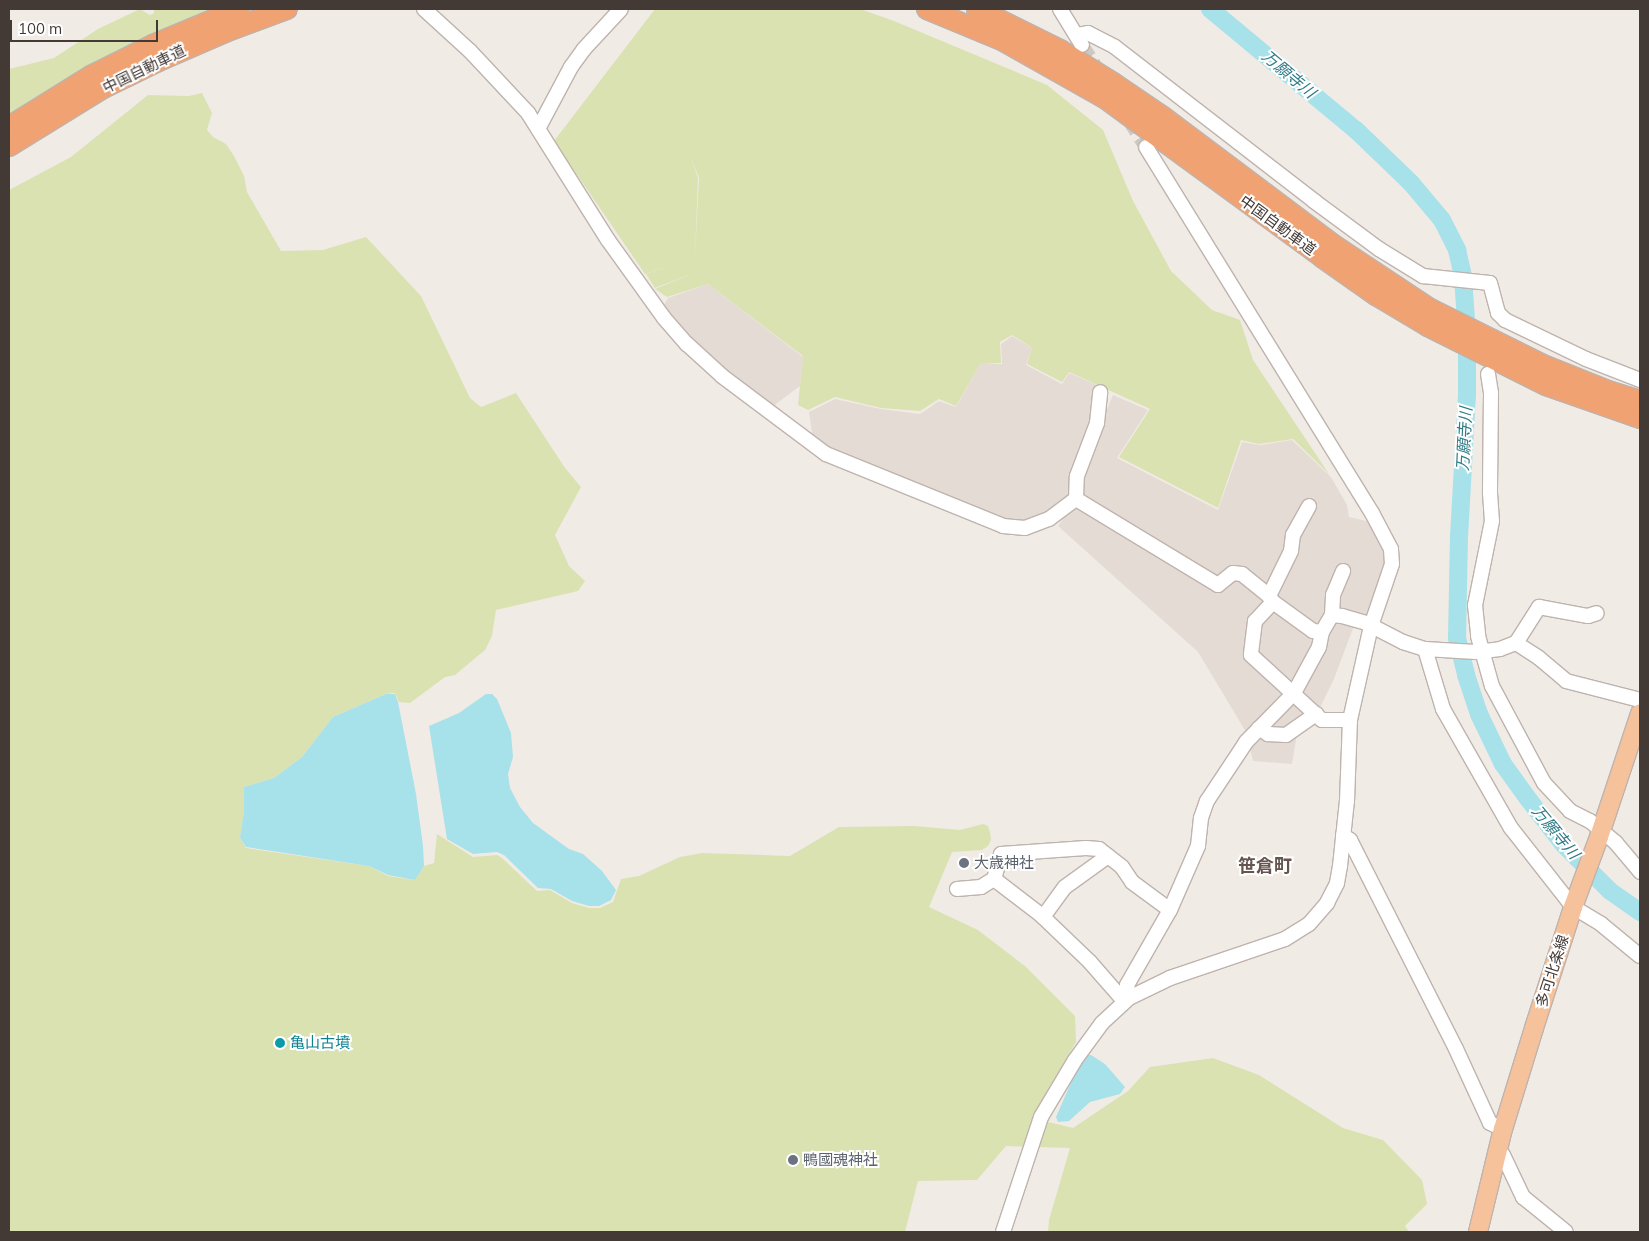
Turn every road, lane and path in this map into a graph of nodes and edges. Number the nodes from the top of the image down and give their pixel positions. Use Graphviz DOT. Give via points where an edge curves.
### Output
graph roads {
  1 [pos="239,9"];
  2 [pos="287,9"];
  3 [pos="424,9"];
  4 [pos="621,9"];
  5 [pos="928,9"];
  6 [pos="977,9"];
  7 [pos="1060,9"];
  8 [pos="9,127"];
  9 [pos="538,129"];
  10 [pos="9,146"];
  11 [pos="1146,147"];
  12 [pos="1429,317"];
  13 [pos="1492,359"];
  14 [pos="1640,380"];
  15 [pos="1100,392"];
  16 [pos="1640,400"];
  17 [pos="1640,418"];
  18 [pos="1076,499"];
  19 [pos="1309,506"];
  20 [pos="1343,571"];
  21 [pos="1271,599"];
  22 [pos="1598,613"];
  23 [pos="1332,616"];
  24 [pos="1371,626"];
  25 [pos="1322,632"];
  26 [pos="1516,643"];
  27 [pos="1430,649"];
  28 [pos="1479,652"];
  29 [pos="1294,693"];
  30 [pos="1640,700"];
  31 [pos="1640,714"];
  32 [pos="1319,717"];
  33 [pos="1350,720"];
  34 [pos="1259,728"];
  35 [pos="1290,743"];
  36 [pos="1600,834"];
  37 [pos="1343,835"];
  38 [pos="1108,856"];
  39 [pos="1640,872"];
  40 [pos="994,879"];
  41 [pos="957,889"];
  42 [pos="1575,902"];
  43 [pos="1170,910"];
  44 [pos="1043,917"];
  45 [pos="1640,956"];
  46 [pos="1127,1000"];
  47 [pos="1503,1129"];
  48 [pos="1498,1151"];
  49 [pos="1003,1232"];
  50 [pos="1478,1232"];
  51 [pos="1566,1232"];
  1 -- 8 [label="highway, 中国自動車道" via="153,45 91,76"];
  2 -- 10 [label="highway, 中国自動車道" via="225,32 103,88"];
  3 -- 9 [label="street" via="517,100"];
  4 -- 9 [label="street" via="571,67"];
  5 -- 12 [label="highway, 中国自動車道" via="1002,40 1105,98 1376,295"];
  6 -- 12 [label="highway, 中国自動車道" via="1060,50 1163,117"];
  7 -- 14 [label="street" via="1080,40 1088,33 1115,47 1379,249 1423,276 1490,283 1498,313 1505,320 1586,359"];
  9 -- 18 [label="street" via="608,240 670,325 722,376 826,454 1003,526 1025,528 1038,524"];
  11 -- 24 [label="street" via="1372,513 1391,549 1392,564"];
  12 -- 13 [label="highway, 中国自動車道"];
  13 -- 16 [label="highway, 中国自動車道" via="1543,365"];
  13 -- 17 [label="highway, 中国自動車道" via="1546,385"];
  13 -- 28 [label="street" via="1492,521 1475,605"];
  15 -- 18 [label="street" via="1097,423 1077,476"];
  18 -- 21 [label="street" via="1201,576 1218,584 1233,573 1242,574"];
  19 -- 21 [label="street" via="1293,535"];
  20 -- 23 [label="street" via="1333,595"];
  21 -- 25 [label="street" via="1313,631"];
  21 -- 29 [label="street" via="1255,621 1251,655"];
  22 -- 26 [label="street" via="1588,616 1539,607"];
  23 -- 24 [label="street"];
  23 -- 25 [label="street"];
  24 -- 27 [label="street" via="1402,642"];
  24 -- 33 [label="street"];
  25 -- 29 [label="street" via="1319,647"];
  26 -- 28 [label="street"];
  26 -- 30 [label="street" via="1566,682"];
  27 -- 28 [label="street"];
  27 -- 42 [label="street" via="1443,709 1506,820"];
  28 -- 36 [label="street" via="1492,686 1544,783 1570,811"];
  29 -- 32 [label="street"];
  29 -- 34 [label="street"];
  31 -- 36 [label="main road, 多可北条線"];
  32 -- 33 [label="street"];
  32 -- 34 [label="street" via="1286,735 1268,734"];
  32 -- 35 [label="street"];
  33 -- 37 [label="street"];
  34 -- 43 [label="street" via="1207,801 1201,818 1198,846"];
  36 -- 39 [label="street" via="1616,844"];
  36 -- 42 [label="main road, 多可北条線"];
  37 -- 46 [label="street" via="1337,883 1327,903 1309,924 1285,939 1170,978"];
  37 -- 47 [label="street" via="1350,840 1490,1123"];
  38 -- 40 [label="street" via="1099,849 1086,848 1001,854"];
  38 -- 43 [label="street" via="1122,866 1132,882"];
  38 -- 44 [label="street" via="1064,887"];
  40 -- 41 [label="street" via="981,887"];
  40 -- 44 [label="street"];
  42 -- 45 [label="street"];
  42 -- 47 [label="main road, 多可北条線"];
  43 -- 46 [label="street" via="1127,985"];
  44 -- 46 [label="street"];
  46 -- 49 [label="street" via="1096,1030 1041,1117"];
  47 -- 48 [label="main road, 多可北条線"];
  48 -- 50 [label="main road, 多可北条線"];
  48 -- 51 [label="street" via="1503,1155 1523,1198"];
}
